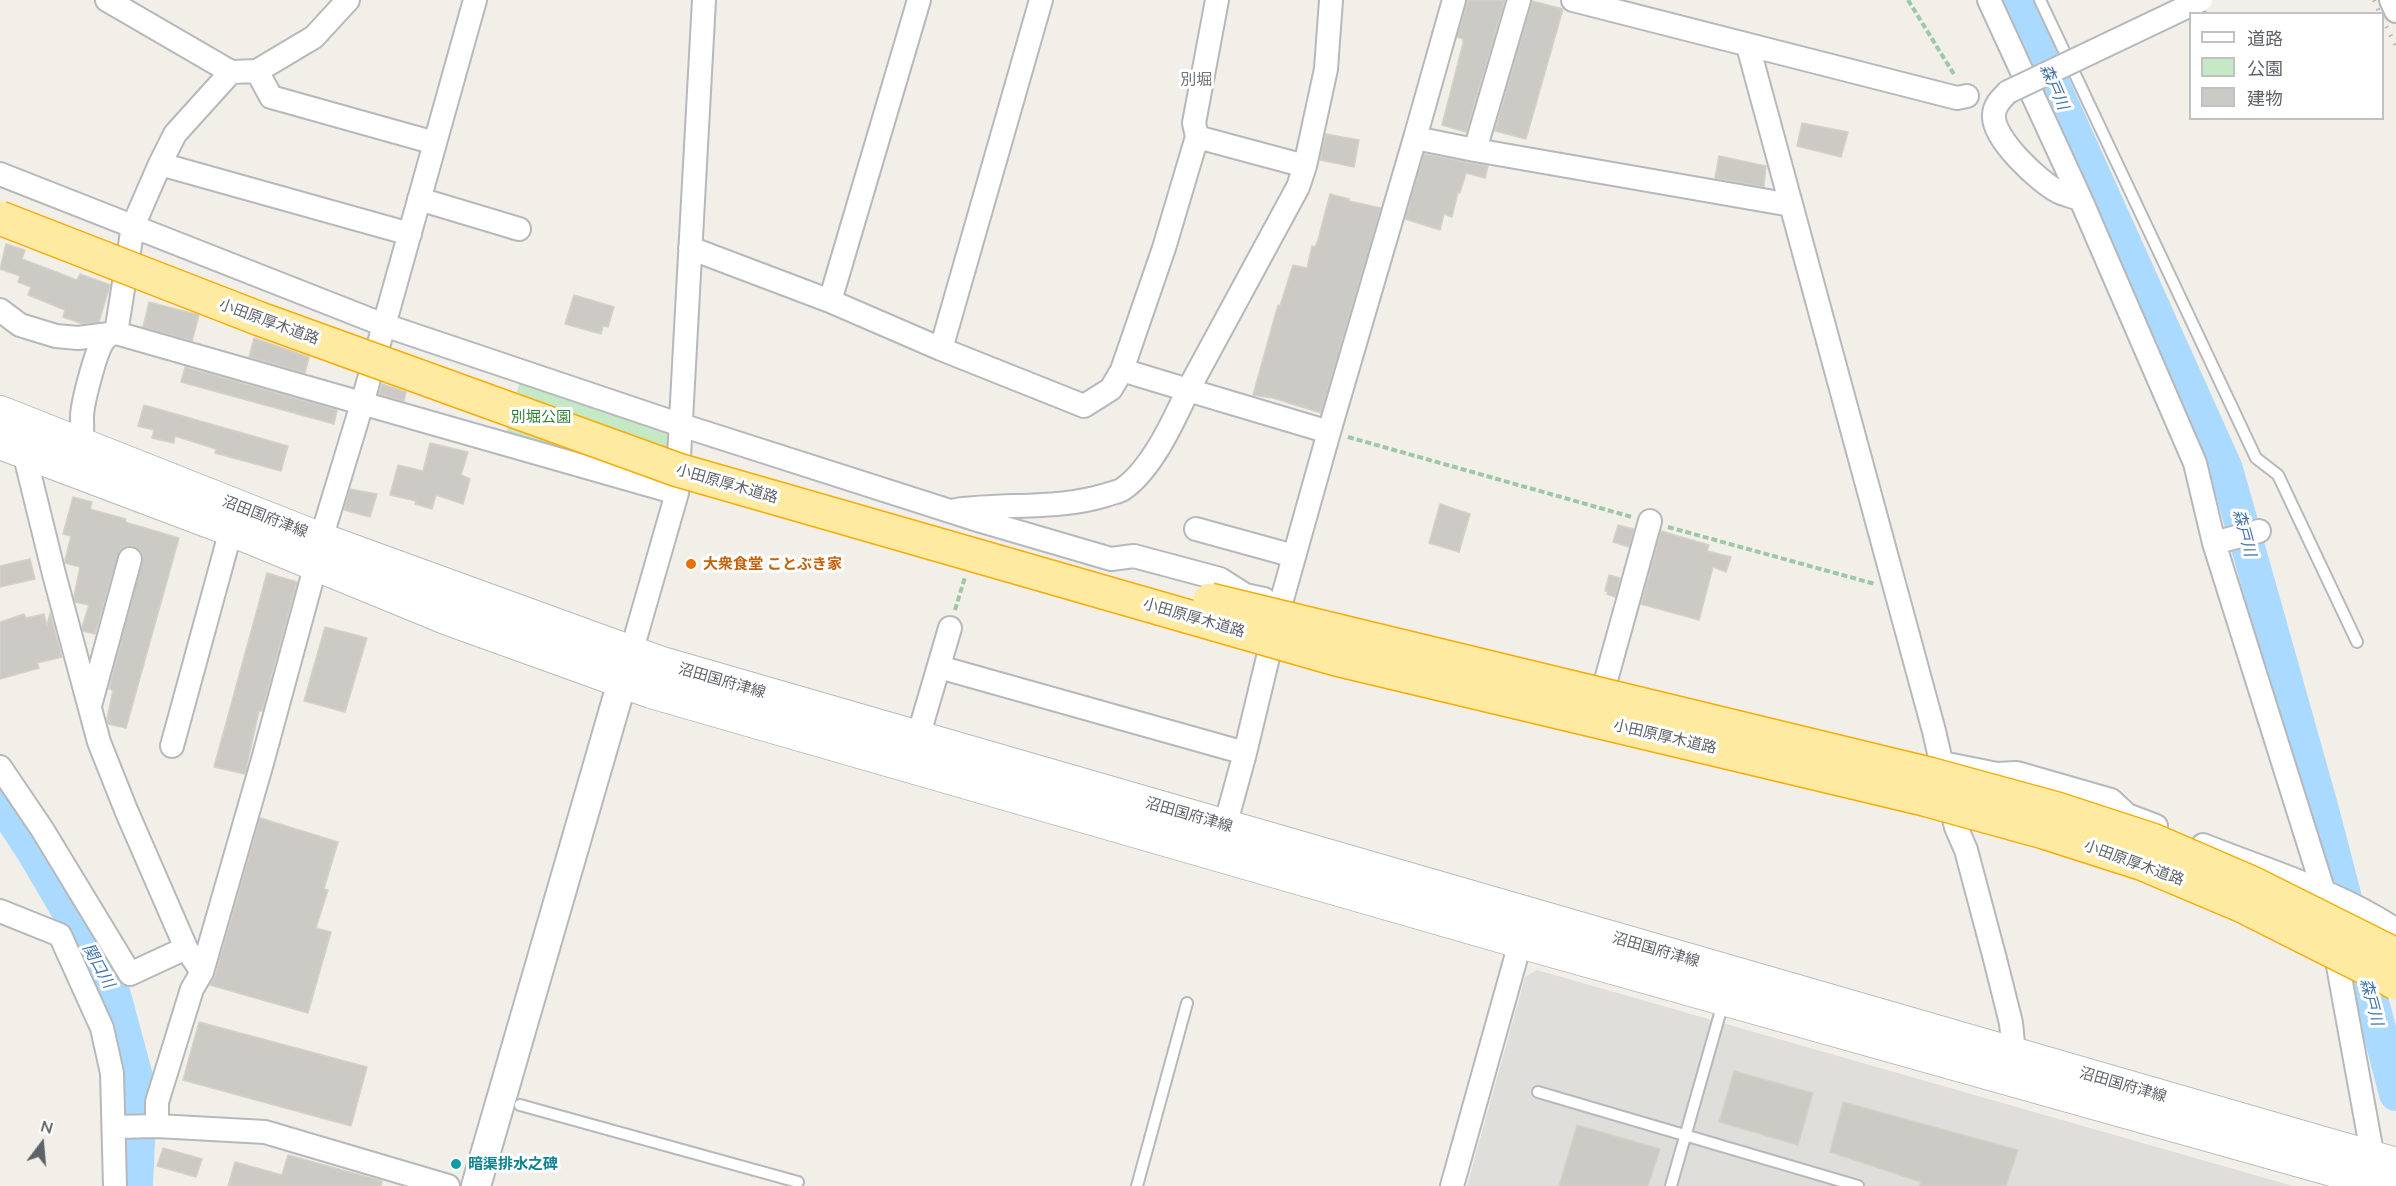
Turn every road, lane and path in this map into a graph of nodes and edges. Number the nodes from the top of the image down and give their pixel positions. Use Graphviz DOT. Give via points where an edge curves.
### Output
graph roads {
  1 [pos="107,0"];
  2 [pos="348,0"];
  3 [pos="476,0"];
  4 [pos="704,0"];
  5 [pos="919,0"];
  6 [pos="1041,0"];
  7 [pos="1217,0"];
  8 [pos="1331,0"];
  9 [pos="1454,0"];
  10 [pos="1519,0"];
  11 [pos="1573,0"];
  12 [pos="1908,0"];
  13 [pos="1989,0"];
  14 [pos="2040,0"];
  15 [pos="2201,0"];
  16 [pos="2391,0"];
  17 [pos="2396,11"];
  18 [pos="1748,46"];
  19 [pos="257,71"];
  20 [pos="231,72"];
  21 [pos="1967,96"];
  22 [pos="1197,137"];
  23 [pos="1415,138"];
  24 [pos="435,143"];
  25 [pos="1475,150"];
  26 [pos="160,164"];
  27 [pos="1305,166"];
  28 [pos="0,174"];
  29 [pos="0,195"];
  30 [pos="419,199"];
  31 [pos="2081,200"];
  32 [pos="1791,205"];
  33 [pos="0,218"];
  34 [pos="133,226"];
  35 [pos="519,229"];
  36 [pos="410,234"];
  37 [pos="690,248"];
  38 [pos="830,301"];
  39 [pos="0,310"];
  40 [pos="384,325"];
  41 [pos="113,333"];
  42 [pos="941,349"];
  43 [pos="1122,370"];
  44 [pos="1188,390"];
  45 [pos="362,404"];
  46 [pos="0,412"];
  47 [pos="681,425"];
  48 [pos="1329,432"];
  49 [pos="81,445"];
  50 [pos="12,448"];
  51 [pos="676,493"];
  52 [pos="952,510"];
  53 [pos="1650,521"];
  54 [pos="1196,529"];
  55 [pos="231,530"];
  56 [pos="2259,531"];
  57 [pos="2214,543"];
  58 [pos="319,552"];
  59 [pos="1294,556"];
  60 [pos="130,559"];
  61 [pos="1896,590"];
  62 [pos="1281,603"];
  63 [pos="950,628"];
  64 [pos="2357,642"];
  65 [pos="939,667"];
  66 [pos="627,668"];
  67 [pos="1606,680"];
  68 [pos="90,705"];
  69 [pos="918,737"];
  70 [pos="172,747"];
  71 [pos="1245,753"];
  72 [pos="1942,763"];
  73 [pos="0,766"];
  74 [pos="1225,826"];
  75 [pos="2325,892"];
  76 [pos="0,911"];
  77 [pos="1524,928"];
  78 [pos="2396,930"];
  79 [pos="186,948"];
  80 [pos="2396,955"];
  81 [pos="202,972"];
  82 [pos="2396,982"];
  83 [pos="1724,999"];
  84 [pos="1187,1003"];
  85 [pos="2014,1054"];
  86 [pos="1538,1092"];
  87 [pos="519,1105"];
  88 [pos="157,1126"];
  89 [pos="114,1127"];
  90 [pos="1686,1136"];
  91 [pos="2385,1167"];
  92 [pos="410,1181"];
  93 [pos="798,1182"];
  94 [pos="115,1186"];
  95 [pos="448,1186"];
  96 [pos="476,1186"];
  97 [pos="1137,1186"];
  98 [pos="1452,1186"];
  99 [pos="1671,1186"];
  100 [pos="1858,1186"];
  1 -- 20 [label="street"];
  2 -- 19 [label="street" via="315,37"];
  3 -- 24 [label="street"];
  4 -- 37 [label="street"];
  5 -- 38 [label="street"];
  6 -- 42 [label="street"];
  7 -- 22 [label="street" via="1194,123"];
  8 -- 27 [label="street" via="1326,69"];
  9 -- 23 [label="street"];
  10 -- 25 [label="street"];
  11 -- 18 [label="street"];
  12 -- 21 [label="path"];
  13 -- 31 [label="street"];
  14 -- 64 [label="lane" via="2256,458 2278,476"];
  15 -- 31 [label="street, bridge" via="2008,92 1998,101 1994,124 2004,142 2045,183"];
  16 -- 17 [label="street"];
  18 -- 21 [label="street" via="1957,98"];
  18 -- 32 [label="street"];
  19 -- 20 [label="street"];
  19 -- 24 [label="street" via="271,97"];
  20 -- 26 [label="street" via="175,134"];
  22 -- 27 [label="street"];
  22 -- 43 [label="street"];
  23 -- 25 [label="street"];
  23 -- 48 [label="street"];
  24 -- 30 [label="street"];
  25 -- 32 [label="street"];
  26 -- 34 [label="street"];
  26 -- 36 [label="street"];
  27 -- 44 [label="street" via="1299,187"];
  28 -- 34 [label="street"];
  29 -- 80 [label="highway, 小田原厚木道路, bridge" via="365,338 708,456 1067,565 1918,771 2057,809 2152,840 2254,884"];
  30 -- 35 [label="street"];
  30 -- 36 [label="street"];
  31 -- 57 [label="street" via="2195,463"];
  32 -- 61 [label="street"];
  33 -- 82 [label="highway, 小田原厚木道路, bridge" via="260,319 678,470 1336,659 2044,831 2141,863 2243,906"];
  34 -- 40 [label="street"];
  34 -- 41 [label="street"];
  36 -- 40 [label="street"];
  37 -- 38 [label="street"];
  37 -- 47 [label="street"];
  38 -- 42 [label="street"];
  39 -- 41 [label="street" via="20,325 56,336 78,338"];
  40 -- 45 [label="street"];
  40 -- 47 [label="street"];
  41 -- 45 [label="street"];
  41 -- 49 [label="street" via="102,342 97,356 82,416"];
  42 -- 43 [label="street" via="1084,406 1112,389"];
  43 -- 44 [label="street"];
  44 -- 48 [label="street"];
  44 -- 52 [label="street" via="1160,445 1123,489 1076,502"];
  45 -- 51 [label="street"];
  45 -- 58 [label="street"];
  46 -- 49 [label="main road, 沼田国府津線"];
  47 -- 51 [label="street"];
  47 -- 52 [label="street"];
  48 -- 53 [label="path"];
  48 -- 59 [label="street"];
  49 -- 58 [label="main road, 沼田国府津線"];
  50 -- 55 [label="main road, 沼田国府津線"];
  50 -- 68 [label="street" via="54,574"];
  51 -- 66 [label="street"];
  52 -- 62 [label="street" via="1111,559 1134,556 1220,579 1245,595"];
  53 -- 61 [label="path"];
  53 -- 67 [label="street"];
  54 -- 59 [label="street"];
  55 -- 58 [label="main road, 沼田国府津線"];
  55 -- 70 [label="street"];
  56 -- 57 [label="street"];
  57 -- 75 [label="street"];
  58 -- 66 [label="main road, 沼田国府津線" via="448,619"];
  58 -- 81 [label="street"];
  59 -- 62 [label="street"];
  60 -- 68 [label="street"];
  61 -- 72 [label="street"];
  62 -- 67 [label="street"];
  62 -- 71 [label="street"];
  63 -- 65 [label="street"];
  65 -- 69 [label="street"];
  65 -- 71 [label="street"];
  66 -- 69 [label="main road, 沼田国府津線"];
  66 -- 77 [label="main road, 沼田国府津線"];
  66 -- 96 [label="street"];
  67 -- 72 [label="street"];
  68 -- 79 [label="street" via="99,742"];
  69 -- 74 [label="main road, 沼田国府津線"];
  71 -- 74 [label="street"];
  72 -- 75 [label="street" via="1997,774 2017,773 2111,800 2127,815"];
  72 -- 85 [label="street" via="2011,1023"];
  73 -- 79 [label="street" via="130,974"];
  74 -- 77 [label="main road, 沼田国府津線"];
  75 -- 78 [label="street" via="2367,910"];
  75 -- 91 [label="street"];
  76 -- 89 [label="street" via="60,935 102,1028 112,1073"];
  77 -- 83 [label="main road, 沼田国府津線"];
  77 -- 85 [label="main road, 沼田国府津線"];
  77 -- 98 [label="street"];
  79 -- 81 [label="street"];
  81 -- 88 [label="street" via="192,989 157,1102"];
  83 -- 90 [label="lane"];
  83 -- 91 [label="main road, 沼田国府津線"];
  84 -- 97 [label="lane"];
  85 -- 91 [label="main road, 沼田国府津線"];
  86 -- 90 [label="lane"];
  87 -- 93 [label="lane"];
  88 -- 89 [label="street"];
  88 -- 92 [label="street" via="265,1132"];
  89 -- 94 [label="street"];
  90 -- 99 [label="lane"];
  90 -- 100 [label="lane"];
  92 -- 95 [label="street"];
}
